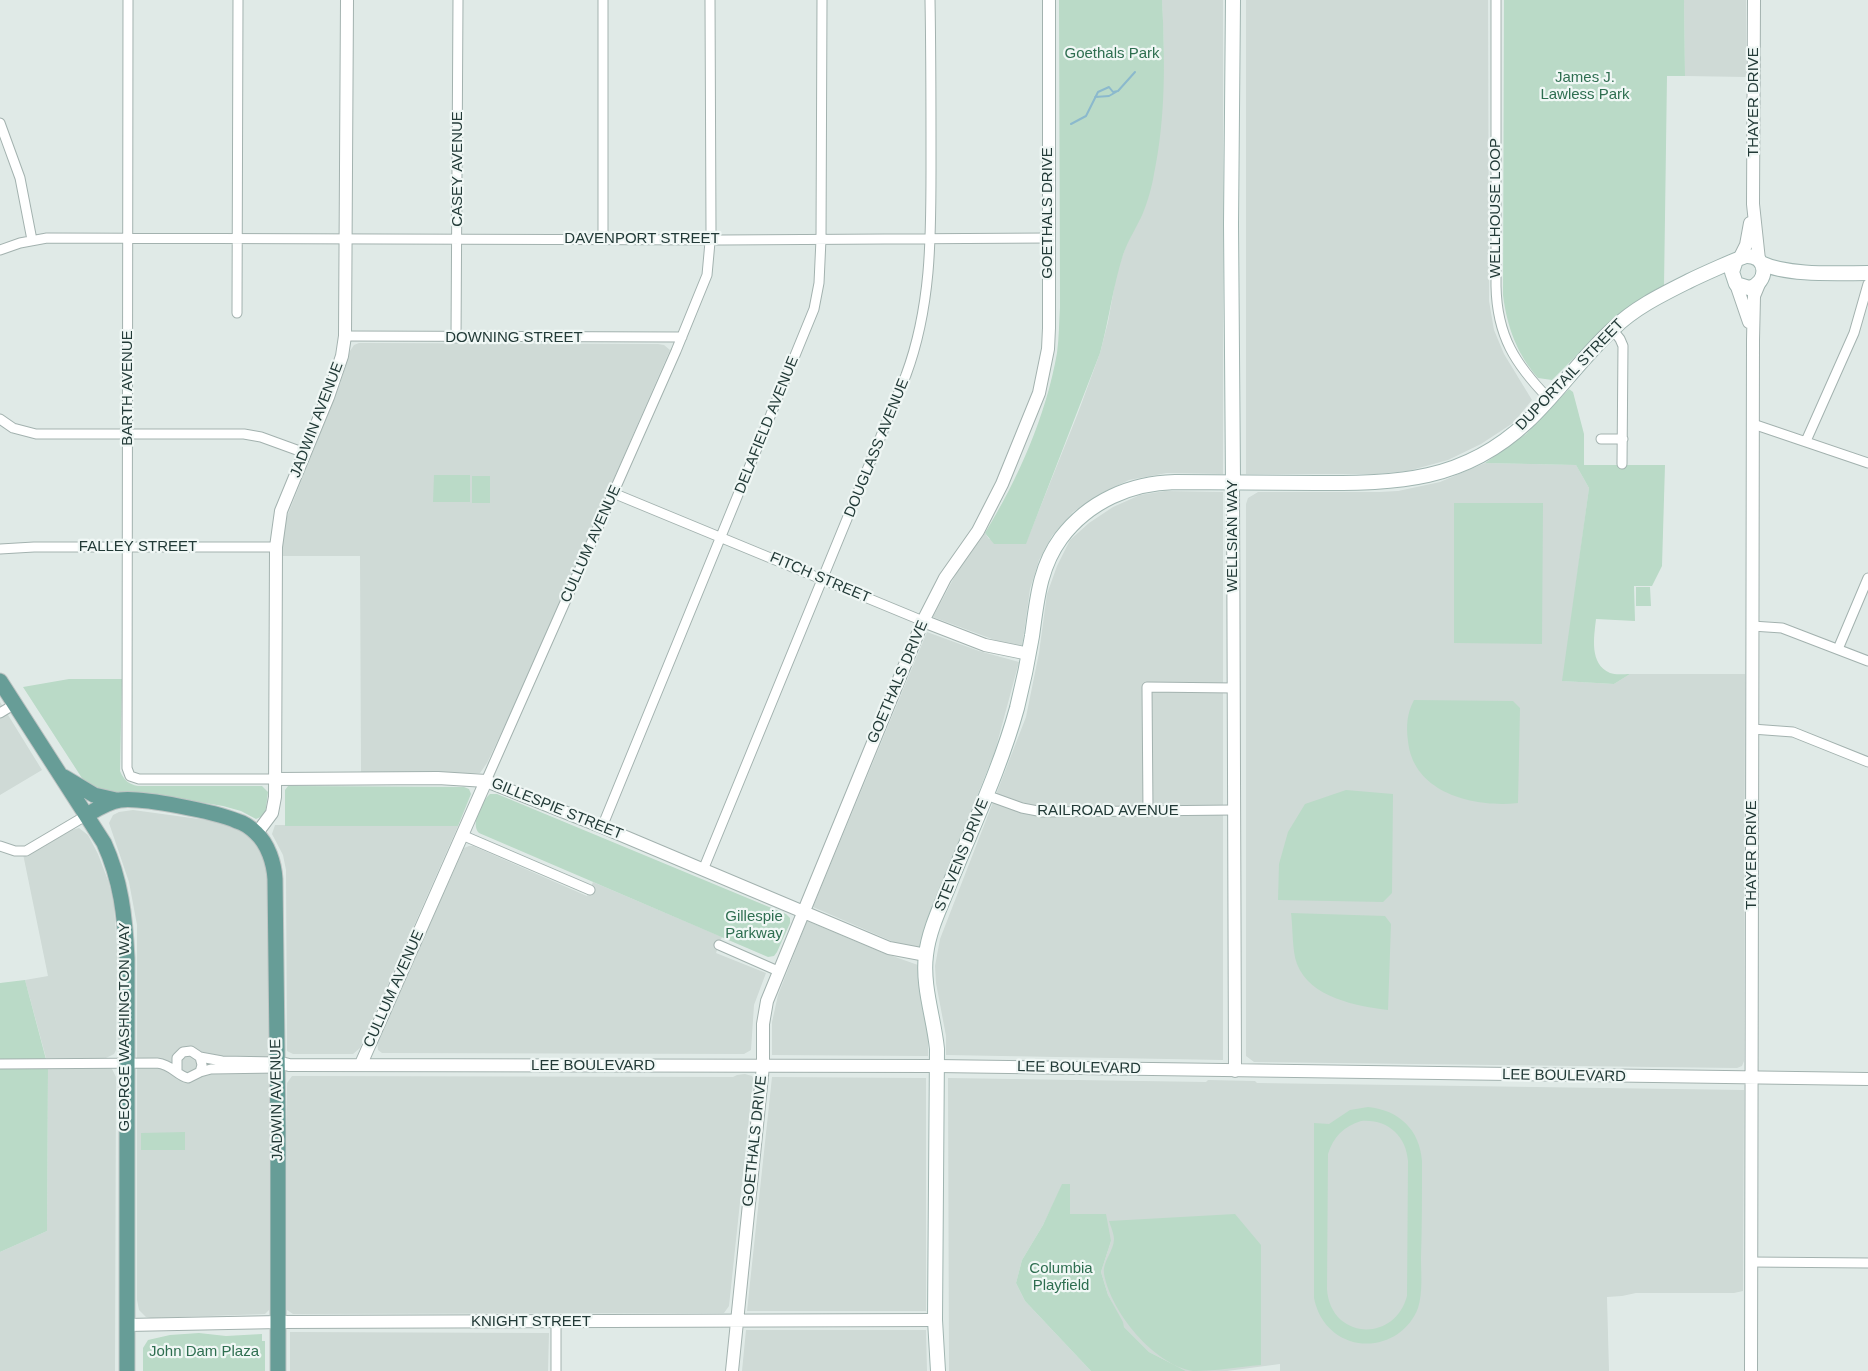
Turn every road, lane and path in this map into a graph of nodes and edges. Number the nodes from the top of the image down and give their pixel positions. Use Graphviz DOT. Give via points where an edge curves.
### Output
graph roads {
  1 [pos="128,0"];
  2 [pos="238,0"];
  3 [pos="347,0"];
  4 [pos="458,0"];
  5 [pos="603,0"];
  6 [pos="710,0"];
  7 [pos="822,0"];
  8 [pos="930,0"];
  9 [pos="1049,0"];
  10 [pos="1233,0"];
  11 [pos="1496,0"];
  12 [pos="1754,0"];
  13 [pos="0,123"];
  14 [pos="1753,204"];
  15 [pos="1048,238"];
  16 [pos="128,239"];
  17 [pos="237,239"];
  18 [pos="346,239"];
  19 [pos="457,239"];
  20 [pos="603,239"];
  21 [pos="711,239"];
  22 [pos="821,239"];
  23 [pos="931,239"];
  24 [pos="32,240"];
  25 [pos="0,250"];
  26 [pos="1738,259"];
  27 [pos="1760,262"];
  28 [pos="1819,273"];
  29 [pos="1868,273"];
  30 [pos="1736,283"];
  31 [pos="1760,283"];
  32 [pos="1868,284"];
  33 [pos="1661,296"];
  34 [pos="237,313"];
  35 [pos="1612,329"];
  36 [pos="345,336"];
  37 [pos="682,337"];
  38 [pos="456,338"];
  39 [pos="1753,339"];
  40 [pos="1549,399"];
  41 [pos="0,419"];
  42 [pos="1753,424"];
  43 [pos="128,434"];
  44 [pos="1601,439"];
  45 [pos="1623,440"];
  46 [pos="1806,441"];
  47 [pos="304,453"];
  48 [pos="1868,463"];
  49 [pos="1622,464"];
  50 [pos="1233,482"];
  51 [pos="613,493"];
  52 [pos="721,536"];
  53 [pos="128,547"];
  54 [pos="276,547"];
  55 [pos="0,549"];
  56 [pos="1868,578"];
  57 [pos="823,579"];
  58 [pos="923,621"];
  59 [pos="1752,626"];
  60 [pos="1838,649"];
  61 [pos="1029,654"];
  62 [pos="1868,661"];
  63 [pos="0,681"];
  64 [pos="1234,688"];
  65 [pos="15,704"];
  66 [pos="0,713"];
  67 [pos="1752,729"];
  68 [pos="1868,762"];
  69 [pos="60,773"];
  70 [pos="130,776"];
  71 [pos="275,779"];
  72 [pos="486,781"];
  73 [pos="986,795"];
  74 [pos="122,800"];
  75 [pos="1233,810"];
  76 [pos="1148,812"];
  77 [pos="87,815"];
  78 [pos="602,827"];
  79 [pos="257,833"];
  80 [pos="462,835"];
  81 [pos="0,846"];
  82 [pos="703,870"];
  83 [pos="590,890"];
  84 [pos="803,911"];
  85 [pos="719,945"];
  86 [pos="926,955"];
  87 [pos="778,971"];
  88 [pos="200,1057"];
  89 [pos="126,1063"];
  90 [pos="0,1064"];
  91 [pos="281,1065"];
  92 [pos="361,1065"];
  93 [pos="763,1066"];
  94 [pos="937,1066"];
  95 [pos="177,1071"];
  96 [pos="1235,1071"];
  97 [pos="200,1072"];
  98 [pos="1751,1078"];
  99 [pos="1868,1079"];
  100 [pos="1751,1262"];
  101 [pos="1868,1263"];
  102 [pos="935,1320"];
  103 [pos="279,1322"];
  104 [pos="556,1322"];
  105 [pos="736,1322"];
  106 [pos="127,1325"];
  107 [pos="127,1371"];
  108 [pos="278,1371"];
  109 [pos="556,1371"];
  110 [pos="732,1371"];
  111 [pos="938,1371"];
  112 [pos="1751,1371"];
  1 -- 16 [label="street, BARTH AVENUE"];
  2 -- 17 [label="street"];
  3 -- 18 [label="street, JADWIN AVENUE"];
  4 -- 19 [label="street, CASEY AVENUE"];
  5 -- 20 [label="street"];
  6 -- 21 [label="street, CULLUM AVENUE"];
  7 -- 22 [label="street, DELAFIELD AVENUE"];
  8 -- 23 [label="street, DOUGLASS AVENUE"];
  9 -- 15 [label="street, GOETHALS DRIVE"];
  10 -- 50 [label="main road, WELLSIAN WAY"];
  11 -- 40 [label="street, WELLHOUSE LOOP" via="1498,314 1515,358"];
  12 -- 14 [label="street, THAYER DRIVE"];
  13 -- 24 [label="street" via="20,178"];
  14 -- 26 [label="street, THAYER DRIVE" via="1746,245"];
  14 -- 27 [label="street, THAYER DRIVE"];
  15 -- 23 [label="street, DAVENPORT STREET"];
  15 -- 58 [label="street, GOETHALS DRIVE" via="1047,349 1039,393 986,519 945,578"];
  16 -- 17 [label="street, DAVENPORT STREET"];
  16 -- 24 [label="street, DAVENPORT STREET"];
  16 -- 43 [label="street, BARTH AVENUE"];
  17 -- 18 [label="street, DAVENPORT STREET"];
  17 -- 34 [label="street"];
  18 -- 19 [label="street, DAVENPORT STREET"];
  18 -- 36 [label="street, JADWIN AVENUE"];
  19 -- 20 [label="street, DAVENPORT STREET"];
  19 -- 38 [label="street, CASEY AVENUE"];
  20 -- 21 [label="street, DAVENPORT STREET"];
  21 -- 22 [label="street, DAVENPORT STREET"];
  21 -- 37 [label="street, CULLUM AVENUE" via="707,275"];
  22 -- 23 [label="street, DAVENPORT STREET"];
  22 -- 52 [label="street, DELAFIELD AVENUE" via="814,309"];
  23 -- 57 [label="street, DOUGLASS AVENUE" via="927,289 913,356"];
  24 -- 25 [label="street, DAVENPORT STREET"];
  26 -- 27 [label="main road" via="1749,256"];
  26 -- 30 [label="main road" via="1732,272"];
  26 -- 33 [label="main road, DUPORTAIL STREET"];
  27 -- 28 [label="main road" via="1773,268"];
  27 -- 31 [label="main road" via="1764,275"];
  28 -- 29 [label="main road"];
  28 -- 31 [label="main road"];
  30 -- 31 [label="main road" via="1749,288"];
  30 -- 33 [label="main road, DUPORTAIL STREET" via="1712,280"];
  30 -- 39 [label="street, THAYER DRIVE"];
  31 -- 39 [label="street, THAYER DRIVE" via="1754,296"];
  32 -- 46 [label="street" via="1854,333"];
  33 -- 35 [label="main road, DUPORTAIL STREET"];
  35 -- 40 [label="main road, DUPORTAIL STREET"];
  35 -- 45 [label="street" via="1623,346"];
  36 -- 38 [label="street, DOWNING STREET"];
  36 -- 47 [label="street, JADWIN AVENUE" via="332,386"];
  37 -- 38 [label="street, DOWNING STREET"];
  37 -- 51 [label="street, CULLUM AVENUE"];
  39 -- 42 [label="street, THAYER DRIVE"];
  40 -- 50 [label="main road, DUPORTAIL STREET" via="1500,443 1467,462 1434,474 1382,483"];
  41 -- 43 [label="street" via="13,428 36,434"];
  42 -- 46 [label="street"];
  42 -- 59 [label="street, THAYER DRIVE"];
  43 -- 47 [label="street" via="252,435"];
  43 -- 53 [label="street, BARTH AVENUE"];
  44 -- 45 [label="street"];
  45 -- 49 [label="street"];
  46 -- 48 [label="street"];
  47 -- 54 [label="street, JADWIN AVENUE" via="281,511"];
  50 -- 61 [label="main road, STEVENS DRIVE" via="1144,484 1109,497 1086,512 1047,561 1038,586"];
  50 -- 64 [label="street, WELLSIAN WAY"];
  51 -- 52 [label="street, FITCH STREET"];
  51 -- 72 [label="street, CULLUM AVENUE"];
  52 -- 57 [label="street, FITCH STREET"];
  52 -- 78 [label="street, DELAFIELD AVENUE"];
  53 -- 54 [label="street, FALLEY STREET"];
  53 -- 55 [label="street, FALLEY STREET"];
  53 -- 70 [label="street, BARTH AVENUE"];
  54 -- 71 [label="street, JADWIN AVENUE"];
  56 -- 60 [label="street"];
  57 -- 58 [label="street, FITCH STREET"];
  57 -- 82 [label="street, DOUGLASS AVENUE"];
  58 -- 61 [label="street, FITCH STREET" via="985,645"];
  58 -- 84 [label="street, GOETHALS DRIVE"];
  59 -- 60 [label="street" via="1782,628"];
  59 -- 67 [label="street, THAYER DRIVE"];
  60 -- 62 [label="street"];
  61 -- 73 [label="main road, STEVENS DRIVE" via="1011,728"];
  63 -- 65 [label="main road, GEORGE WASHINGTON WAY"];
  64 -- 75 [label="street, WELLSIAN WAY"];
  64 -- 76 [label="street" via="1147,687"];
  65 -- 66 [label="street"];
  65 -- 69 [label="main road, GEORGE WASHINGTON WAY"];
  67 -- 68 [label="street" via="1793,732"];
  67 -- 98 [label="street, THAYER DRIVE"];
  69 -- 74 [label="main road" via="93,795"];
  69 -- 77 [label="main road, GEORGE WASHINGTON WAY"];
  70 -- 71 [label="street, GILLESPIE STREET"];
  71 -- 72 [label="street, GILLESPIE STREET"];
  71 -- 79 [label="street, JADWIN AVENUE" via="273,809"];
  72 -- 78 [label="street, GILLESPIE STREET"];
  72 -- 80 [label="street, CULLUM AVENUE"];
  73 -- 76 [label="street, RAILROAD AVENUE" via="1043,812"];
  73 -- 86 [label="main road, STEVENS DRIVE" via="934,924"];
  74 -- 77 [label="main road"];
  74 -- 79 [label="main road" via="220,815"];
  75 -- 76 [label="street, RAILROAD AVENUE"];
  75 -- 96 [label="street, WELLSIAN WAY"];
  77 -- 81 [label="street" via="26,851"];
  77 -- 89 [label="main road, GEORGE WASHINGTON WAY" via="110,856 125,918"];
  78 -- 82 [label="street, GILLESPIE STREET"];
  79 -- 91 [label="main road, JADWIN AVENUE" via="266,846 274,875"];
  80 -- 83 [label="street"];
  80 -- 92 [label="street, CULLUM AVENUE"];
  82 -- 84 [label="street, GILLESPIE STREET"];
  84 -- 86 [label="street, GILLESPIE STREET" via="890,948"];
  84 -- 87 [label="street, GOETHALS DRIVE"];
  85 -- 87 [label="street"];
  86 -- 94 [label="main road, STEVENS DRIVE"];
  87 -- 93 [label="street, GOETHALS DRIVE" via="764,1013"];
  88 -- 91 [label="street, LEE BOULEVARD"];
  88 -- 95 [label="street, LEE BOULEVARD" via="191,1051 183,1052 177,1058"];
  88 -- 97 [label="street"];
  89 -- 90 [label="street, LEE BOULEVARD"];
  89 -- 95 [label="street, LEE BOULEVARD" via="162,1064"];
  89 -- 106 [label="main road, GEORGE WASHINGTON WAY"];
  91 -- 92 [label="street, LEE BOULEVARD"];
  91 -- 97 [label="street, LEE BOULEVARD"];
  91 -- 103 [label="main road, JADWIN AVENUE"];
  92 -- 93 [label="street, LEE BOULEVARD"];
  93 -- 94 [label="street, LEE BOULEVARD"];
  93 -- 105 [label="street, GOETHALS DRIVE"];
  94 -- 96 [label="street, LEE BOULEVARD"];
  94 -- 102 [label="main road, STEVENS DRIVE"];
  95 -- 97 [label="street, LEE BOULEVARD" via="188,1078"];
  96 -- 98 [label="street, LEE BOULEVARD"];
  98 -- 99 [label="street, LEE BOULEVARD"];
  98 -- 100 [label="street, THAYER DRIVE"];
  100 -- 101 [label="street"];
  100 -- 112 [label="street, THAYER DRIVE"];
  102 -- 105 [label="street, KNIGHT STREET"];
  102 -- 111 [label="main road, STEVENS DRIVE"];
  103 -- 104 [label="street, KNIGHT STREET"];
  103 -- 106 [label="street, KNIGHT STREET"];
  103 -- 108 [label="main road, JADWIN AVENUE"];
  104 -- 105 [label="street, KNIGHT STREET"];
  104 -- 109 [label="street"];
  105 -- 110 [label="street, GOETHALS DRIVE"];
  106 -- 107 [label="main road, GEORGE WASHINGTON WAY"];
}
